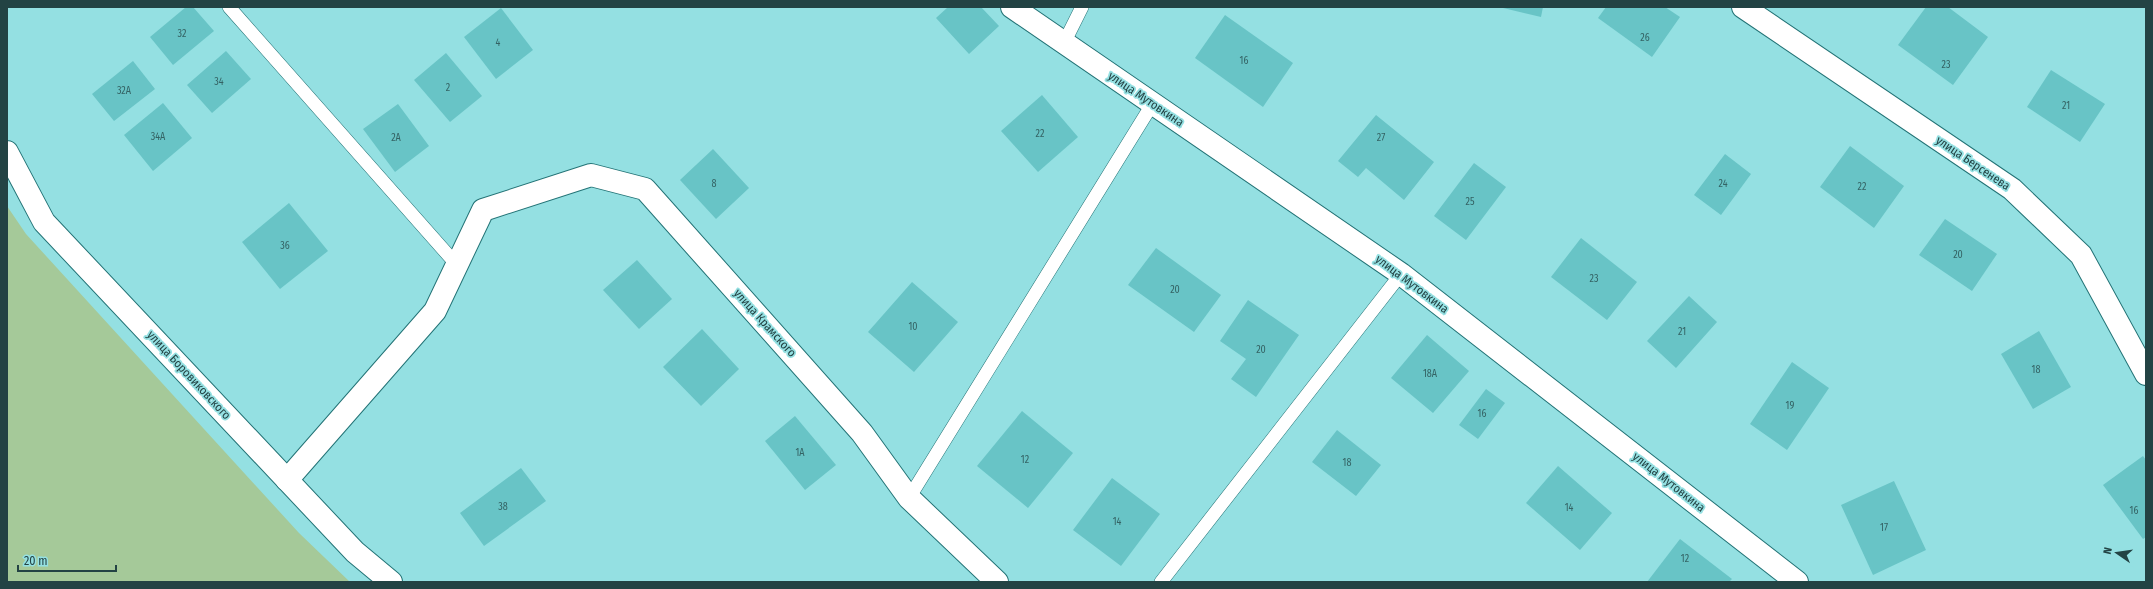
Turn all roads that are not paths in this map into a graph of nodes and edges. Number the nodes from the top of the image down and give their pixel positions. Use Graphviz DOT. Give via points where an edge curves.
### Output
graph roads {
  1 [pos="229,7"];
  2 [pos="1012,7"];
  3 [pos="1082,7"];
  4 [pos="1743,7"];
  5 [pos="1064,43"];
  6 [pos="1153,103"];
  7 [pos="7,152"];
  8 [pos="457,265"];
  9 [pos="1401,274"];
  10 [pos="2146,374"];
  11 [pos="287,480"];
  12 [pos="909,498"];
  13 [pos="391,582"];
  14 [pos="997,582"];
  15 [pos="1161,582"];
  16 [pos="1796,582"];
  1 -- 8 [label="lane"];
  2 -- 5 [label="street, улица Мутовкина"];
  3 -- 5 [label="lane"];
  4 -- 10 [label="street, улица Берсенева" via="2012,189 2081,255"];
  5 -- 6 [label="street, улица Мутовкина"];
  6 -- 9 [label="street, улица Мутовкина"];
  6 -- 12 [label="lane"];
  7 -- 11 [label="street, улица Боровиковского" via="44,222"];
  8 -- 11 [label="street" via="435,310"];
  8 -- 12 [label="street, улица Крамского" via="483,210 591,175 645,189 862,433"];
  9 -- 15 [label="lane"];
  9 -- 16 [label="street, улица Мутовкина"];
  11 -- 13 [label="street, улица Боровиковского" via="355,552"];
  12 -- 14 [label="street, улица Крамского"];
}
